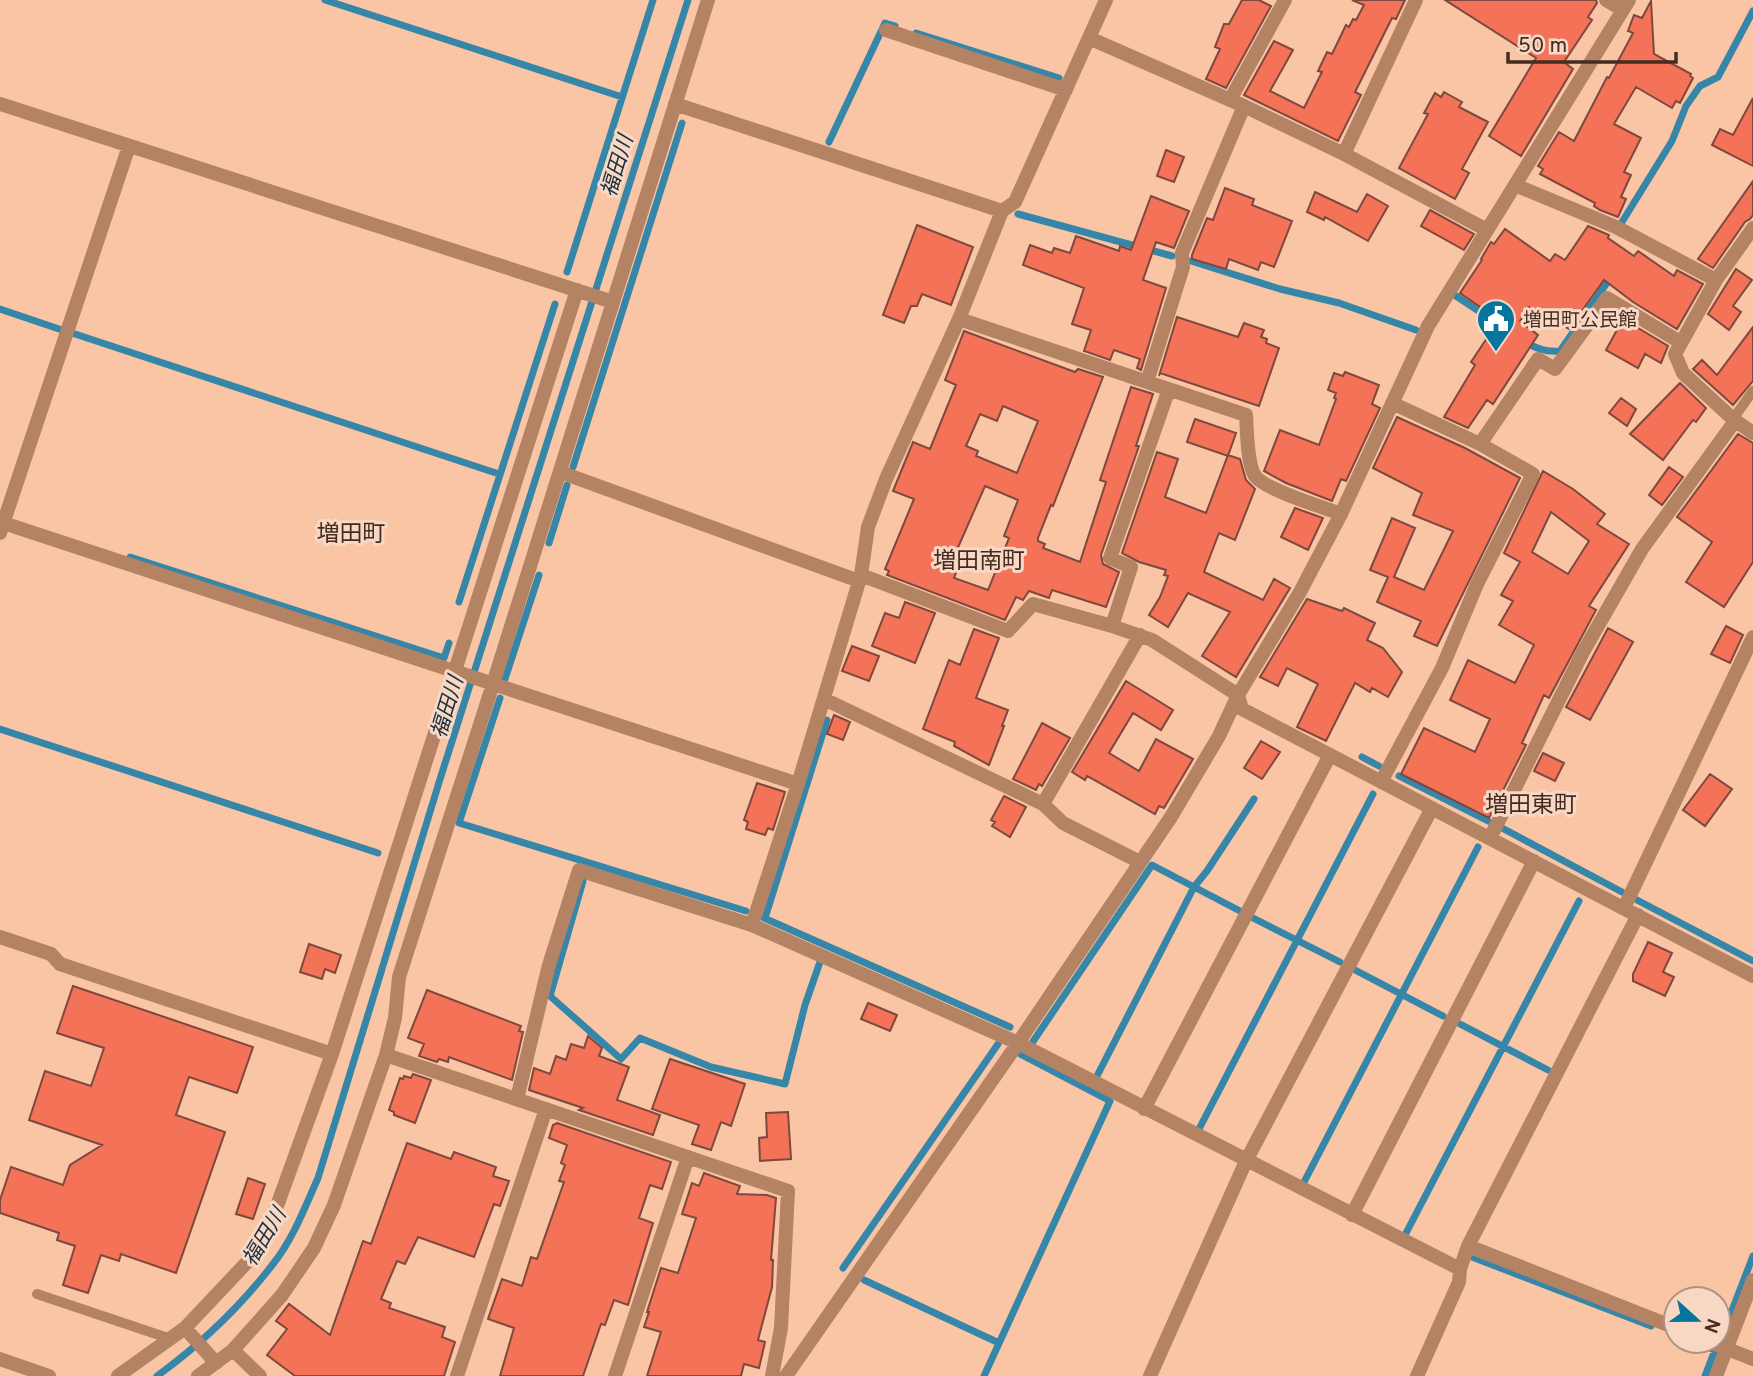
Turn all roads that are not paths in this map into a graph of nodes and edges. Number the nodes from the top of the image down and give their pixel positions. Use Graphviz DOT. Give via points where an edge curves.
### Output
graph roads {
  1 [pos="708,0"];
  2 [pos="1106,0"];
  3 [pos="1286,0"];
  4 [pos="1416,0"];
  5 [pos="1606,0"];
  6 [pos="1626,5"];
  7 [pos="886,30"];
  8 [pos="1089,38"];
  9 [pos="1066,90"];
  10 [pos="1237,103"];
  11 [pos="0,104"];
  12 [pos="675,104"];
  13 [pos="129,146"];
  14 [pos="1343,154"];
  15 [pos="1516,186"];
  16 [pos="1002,211"];
  17 [pos="1753,228"];
  18 [pos="1487,230"];
  19 [pos="1716,280"];
  20 [pos="579,291"];
  21 [pos="608,300"];
  22 [pos="959,319"];
  23 [pos="1679,342"];
  24 [pos="1147,382"];
  25 [pos="1169,389"];
  26 [pos="1753,391"];
  27 [pos="1392,403"];
  28 [pos="1734,420"];
  29 [pos="1753,433"];
  30 [pos="1480,444"];
  31 [pos="560,472"];
  32 [pos="1341,514"];
  33 [pos="1,526"];
  34 [pos="860,578"];
  35 [pos="1112,626"];
  36 [pos="1140,635"];
  37 [pos="1753,637"];
  38 [pos="459,673"];
  39 [pos="489,683"];
  40 [pos="1238,695"];
  41 [pos="824,699"];
  42 [pos="1330,755"];
  43 [pos="1381,782"];
  44 [pos="798,784"];
  45 [pos="1043,804"];
  46 [pos="1432,808"];
  47 [pos="1490,838"];
  48 [pos="1534,861"];
  49 [pos="1140,862"];
  50 [pos="1624,908"];
  51 [pos="1637,915"];
  52 [pos="752,925"];
  53 [pos="0,937"];
  54 [pos="1753,976"];
  55 [pos="1017,1044"];
  56 [pos="332,1054"];
  57 [pos="386,1055"];
  58 [pos="517,1099"];
  59 [pos="546,1109"];
  60 [pos="1144,1109"];
  61 [pos="688,1157"];
  62 [pos="1246,1161"];
  63 [pos="1352,1215"];
  64 [pos="1468,1246"];
  65 [pos="1460,1269"];
  66 [pos="1753,1280"];
  67 [pos="37,1294"];
  68 [pos="1662,1322"];
  69 [pos="189,1332"];
  70 [pos="1732,1336"];
  71 [pos="171,1339"];
  72 [pos="233,1350"];
  73 [pos="1732,1351"];
  74 [pos="1725,1355"];
  75 [pos="0,1359"];
  76 [pos="213,1359"];
  77 [pos="1753,1359"];
  78 [pos="49,1376"];
  79 [pos="118,1376"];
  80 [pos="198,1376"];
  81 [pos="260,1376"];
  82 [pos="457,1376"];
  83 [pos="615,1376"];
  84 [pos="772,1376"];
  85 [pos="786,1376"];
  86 [pos="1150,1376"];
  87 [pos="1417,1376"];
  88 [pos="1716,1376"];
  1 -- 12 [label="street"];
  2 -- 8 [label="street"];
  3 -- 10 [label="street"];
  4 -- 14 [label="street"];
  5 -- 6 [label="street"];
  6 -- 15 [label="street"];
  7 -- 9 [label="street"];
  8 -- 9 [label="street"];
  8 -- 10 [label="street"];
  9 -- 16 [label="street" via="1015,202"];
  10 -- 14 [label="street"];
  10 -- 24 [label="street" via="1182,253 1183,267"];
  11 -- 13 [label="street"];
  12 -- 16 [label="street"];
  12 -- 21 [label="street"];
  13 -- 20 [label="street"];
  13 -- 33 [label="street"];
  14 -- 18 [label="street"];
  15 -- 18 [label="street"];
  15 -- 19 [label="street" via="1616,227"];
  16 -- 22 [label="street"];
  17 -- 19 [label="street"];
  18 -- 27 [label="street" via="1428,326"];
  19 -- 23 [label="street"];
  20 -- 21 [label="street"];
  20 -- 38 [label="street"];
  21 -- 31 [label="street"];
  22 -- 24 [label="street"];
  22 -- 34 [label="street" via="872,515"];
  23 -- 28 [label="street" via="1675,354 1683,373"];
  23 -- 30 [label="street" via="1607,298 1555,369 1538,359"];
  24 -- 25 [label="street"];
  25 -- 32 [label="street" via="1245,415 1255,476"];
  25 -- 35 [label="street" via="1110,558 1131,566"];
  26 -- 28 [label="lane"];
  27 -- 30 [label="street"];
  27 -- 32 [label="street"];
  28 -- 29 [label="street"];
  28 -- 47 [label="street" via="1642,549 1583,652"];
  30 -- 43 [label="street" via="1533,474 1477,584 1442,668"];
  31 -- 34 [label="street"];
  31 -- 39 [label="street"];
  32 -- 40 [label="street"];
  33 -- 38 [label="street"];
  34 -- 35 [label="street" via="1008,631 1033,604"];
  34 -- 41 [label="street"];
  35 -- 36 [label="street"];
  36 -- 40 [label="street"];
  36 -- 45 [label="street"];
  37 -- 50 [label="street"];
  38 -- 39 [label="street"];
  38 -- 56 [label="street"];
  39 -- 44 [label="street"];
  39 -- 57 [label="street" via="399,977"];
  40 -- 42 [label="street" via="1242,709"];
  40 -- 49 [label="street" via="1219,736"];
  41 -- 44 [label="street"];
  41 -- 45 [label="street"];
  42 -- 43 [label="street"];
  42 -- 60 [label="street"];
  43 -- 46 [label="street"];
  44 -- 52 [label="street"];
  45 -- 49 [label="street" via="1063,823"];
  46 -- 47 [label="street"];
  46 -- 62 [label="street"];
  47 -- 48 [label="street"];
  48 -- 50 [label="street"];
  48 -- 63 [label="street"];
  49 -- 55 [label="street"];
  50 -- 51 [label="street"];
  51 -- 54 [label="street"];
  51 -- 64 [label="street"];
  52 -- 55 [label="street"];
  52 -- 58 [label="street" via="579,870 549,965"];
  53 -- 56 [label="street" via="51,954 60,964"];
  55 -- 60 [label="street"];
  55 -- 85 [label="street"];
  56 -- 69 [label="street" via="269,1228 251,1258"];
  57 -- 58 [label="street"];
  57 -- 72 [label="street" via="334,1205 314,1248 282,1295"];
  58 -- 59 [label="street"];
  59 -- 61 [label="street"];
  59 -- 82 [label="street"];
  60 -- 62 [label="street"];
  61 -- 83 [label="street"];
  61 -- 84 [label="street" via="788,1191 781,1328"];
  62 -- 63 [label="street"];
  62 -- 86 [label="street"];
  63 -- 65 [label="street"];
  64 -- 65 [label="street"];
  64 -- 68 [label="street"];
  65 -- 87 [label="street" via="1459,1282"];
  66 -- 70 [label="street"];
  67 -- 71 [label="lane"];
  69 -- 71 [label="street"];
  69 -- 76 [label="street"];
  71 -- 79 [label="street"];
  72 -- 76 [label="street"];
  72 -- 81 [label="street"];
  73 -- 77 [label="street"];
  74 -- 88 [label="street"];
  75 -- 78 [label="street"];
  76 -- 80 [label="street"];
}
